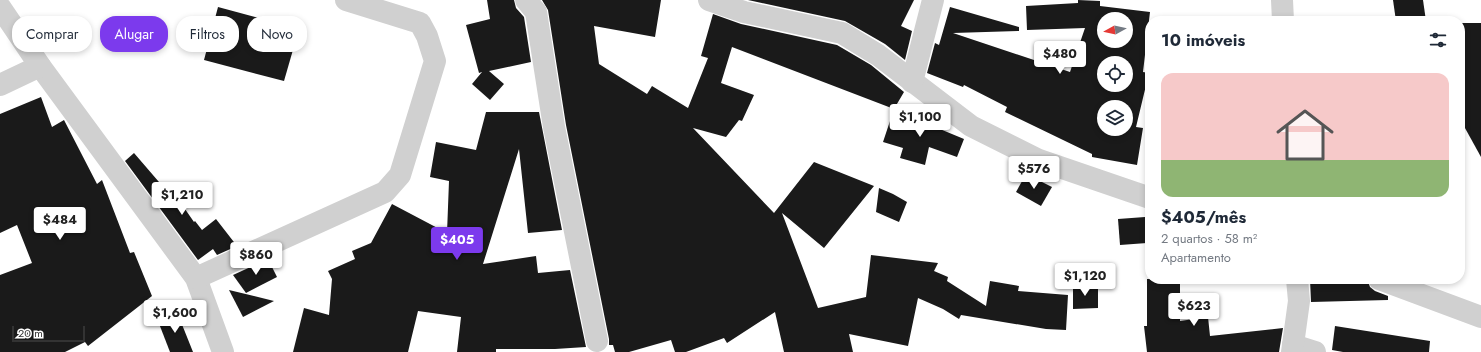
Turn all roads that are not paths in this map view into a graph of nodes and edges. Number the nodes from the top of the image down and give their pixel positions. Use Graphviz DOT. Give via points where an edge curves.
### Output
graph roads {
  1 [pos="346,0"];
  2 [pos="526,0"];
  3 [pos="709,0"];
  4 [pos="934,0"];
  5 [pos="1282,0"];
  6 [pos="0,7"];
  7 [pos="1283,16"];
  8 [pos="40,66"];
  9 [pos="912,82"];
  10 [pos="0,85"];
  11 [pos="1145,196"];
  12 [pos="196,278"];
  13 [pos="1297,284"];
  14 [pos="1392,284"];
  15 [pos="1481,317"];
  16 [pos="597,341"];
  17 [pos="1293,348"];
  18 [pos="223,352"];
  19 [pos="1315,352"];
  1 -- 12 [label="street" via="420,23 435,61 400,174 385,192"];
  2 -- 16 [label="street" via="536,12 554,127"];
  3 -- 9 [label="street" via="744,12 842,33 878,55"];
  4 -- 9 [label="street"];
  5 -- 7 [label="street"];
  6 -- 8 [label="street"];
  8 -- 10 [label="street"];
  8 -- 12 [label="street"];
  9 -- 11 [label="street" via="971,126 1039,160"];
  12 -- 18 [label="street"];
  13 -- 17 [label="street" via="1299,301"];
  14 -- 15 [label="street"];
  17 -- 19 [label="street"];
}
